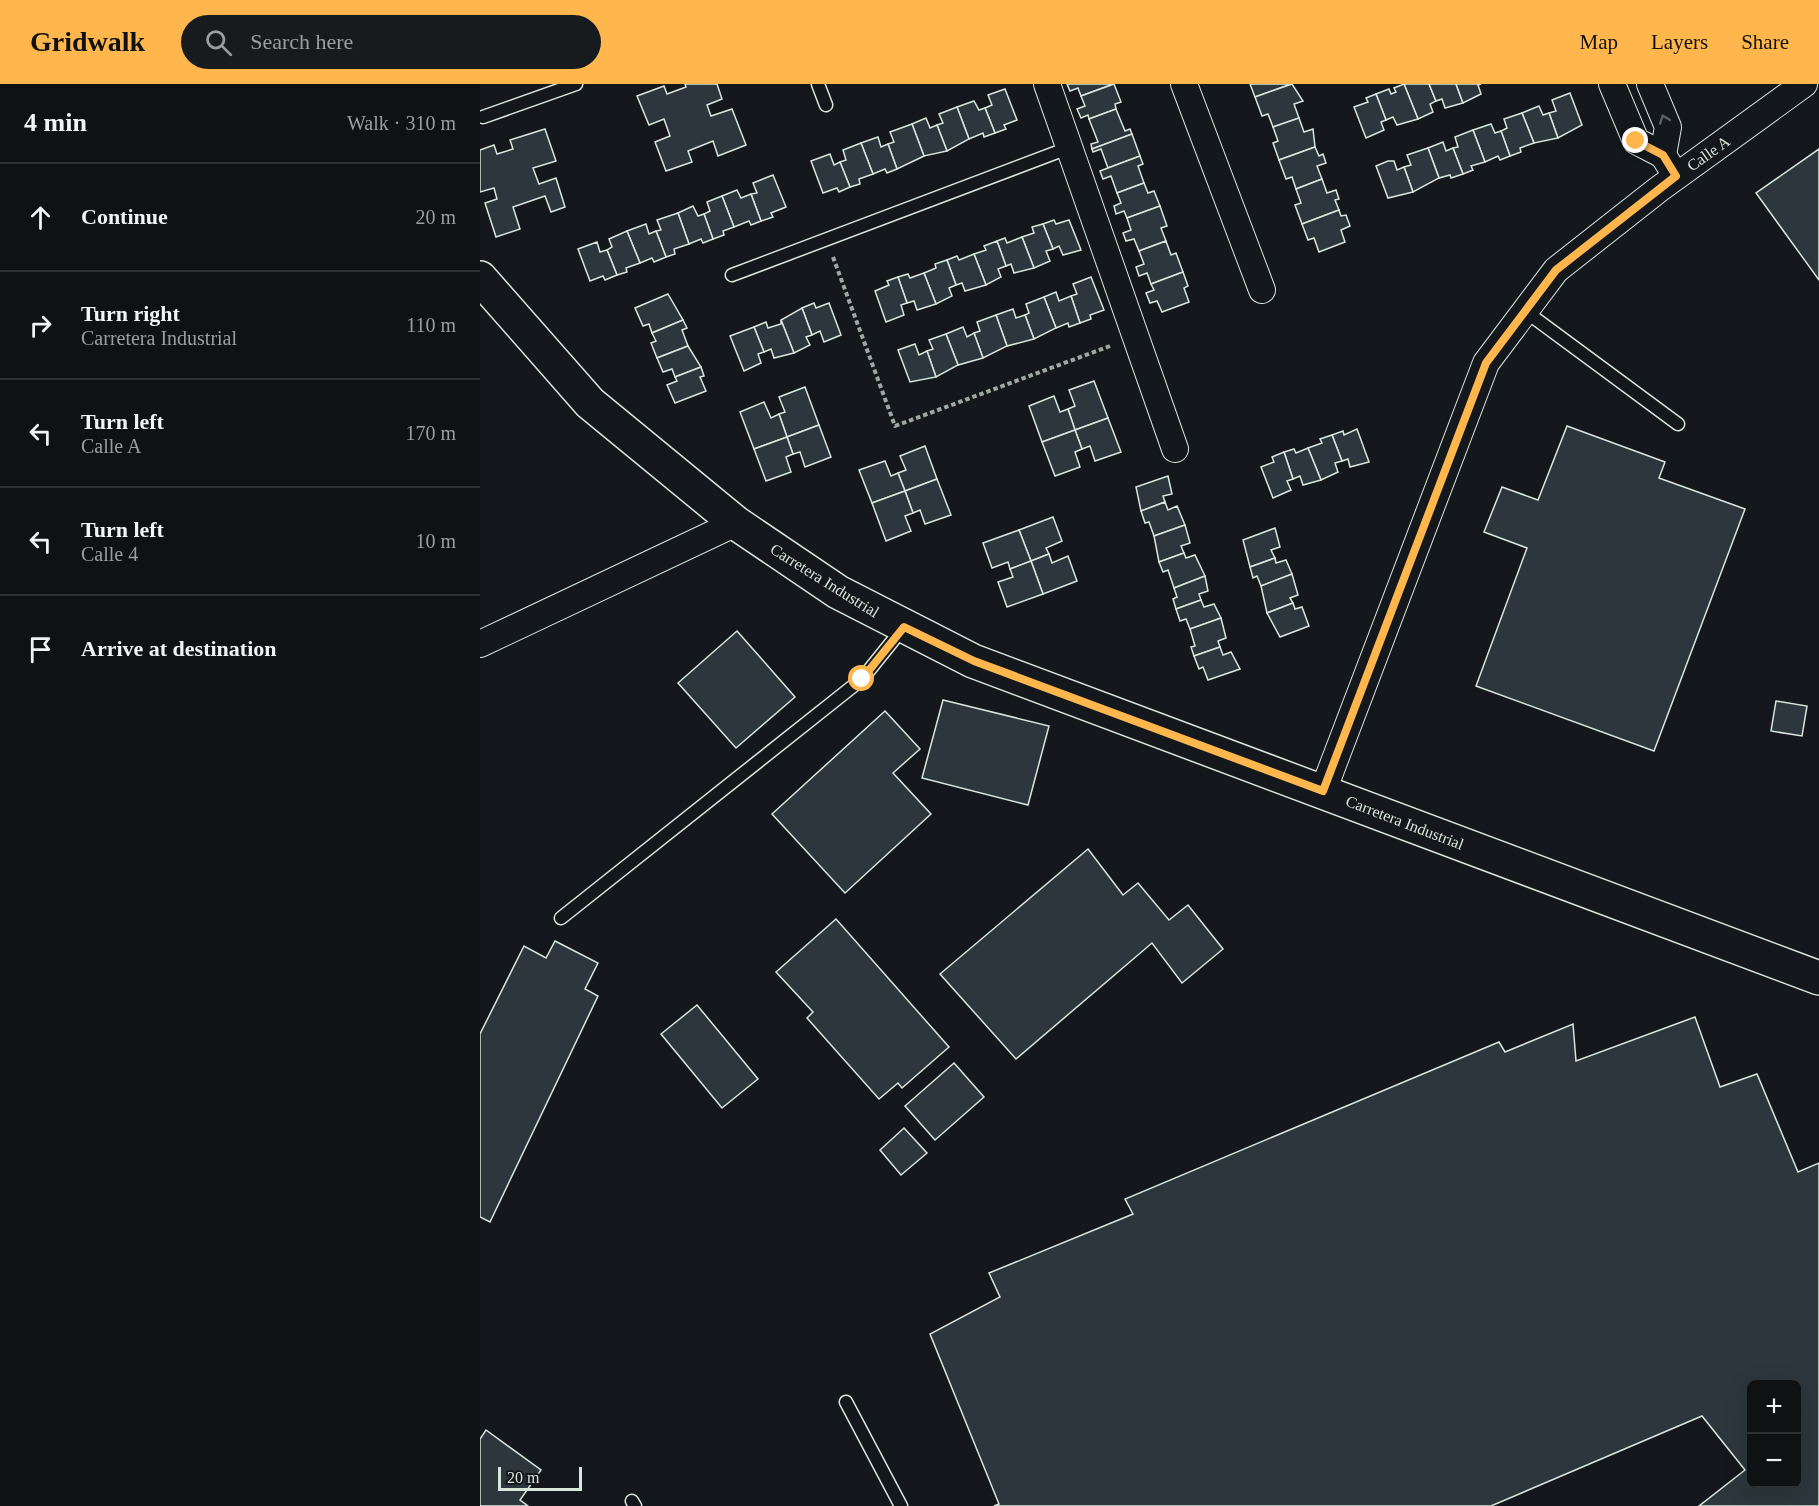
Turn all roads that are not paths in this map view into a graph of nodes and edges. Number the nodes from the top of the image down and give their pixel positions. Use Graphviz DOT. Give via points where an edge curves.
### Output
graph roads {
  1 [pos="576,84"];
  2 [pos="818,84"];
  3 [pos="1047,84"];
  4 [pos="1184,84"];
  5 [pos="1612,84"];
  6 [pos="1650,84"];
  7 [pos="1804,84"];
  8 [pos="826,105"];
  9 [pos="483,117"];
  10 [pos="1068,148"];
  11 [pos="1670,166"];
  12 [pos="732,275"];
  13 [pos="480,278"];
  14 [pos="1262,290"];
  15 [pos="1525,311"];
  16 [pos="1677,424"];
  17 [pos="1175,449"];
  18 [pos="736,523"];
  19 [pos="904,627"];
  20 [pos="480,644"];
  21 [pos="1323,791"];
  22 [pos="561,918"];
  23 [pos="1819,978"];
  24 [pos="846,1402"];
  25 [pos="901,1506"];
  1 -- 9 [label="lane"];
  2 -- 8 [label="lane"];
  3 -- 10 [label="street"];
  4 -- 14 [label="street"];
  5 -- 11 [label="street" via="1636,141"];
  11 -- 6 [label="street, one-way" via="1668,127"];
  7 -- 11 [label="street, Calle A"];
  10 -- 12 [label="lane"];
  10 -- 17 [label="street"];
  11 -- 15 [label="street, Calle A" via="1556,270"];
  13 -- 18 [label="street, Carretera Industrial" via="590,403"];
  15 -- 16 [label="lane"];
  15 -- 21 [label="street, Calle A" via="1486,363"];
  18 -- 19 [label="street, Carretera Industrial" via="838,592"];
  18 -- 20 [label="street"];
  19 -- 21 [label="street, Carretera Industrial" via="974,661"];
  19 -- 22 [label="lane" via="862,679"];
  21 -- 23 [label="street, Carretera Industrial"];
  24 -- 25 [label="lane"];
}
